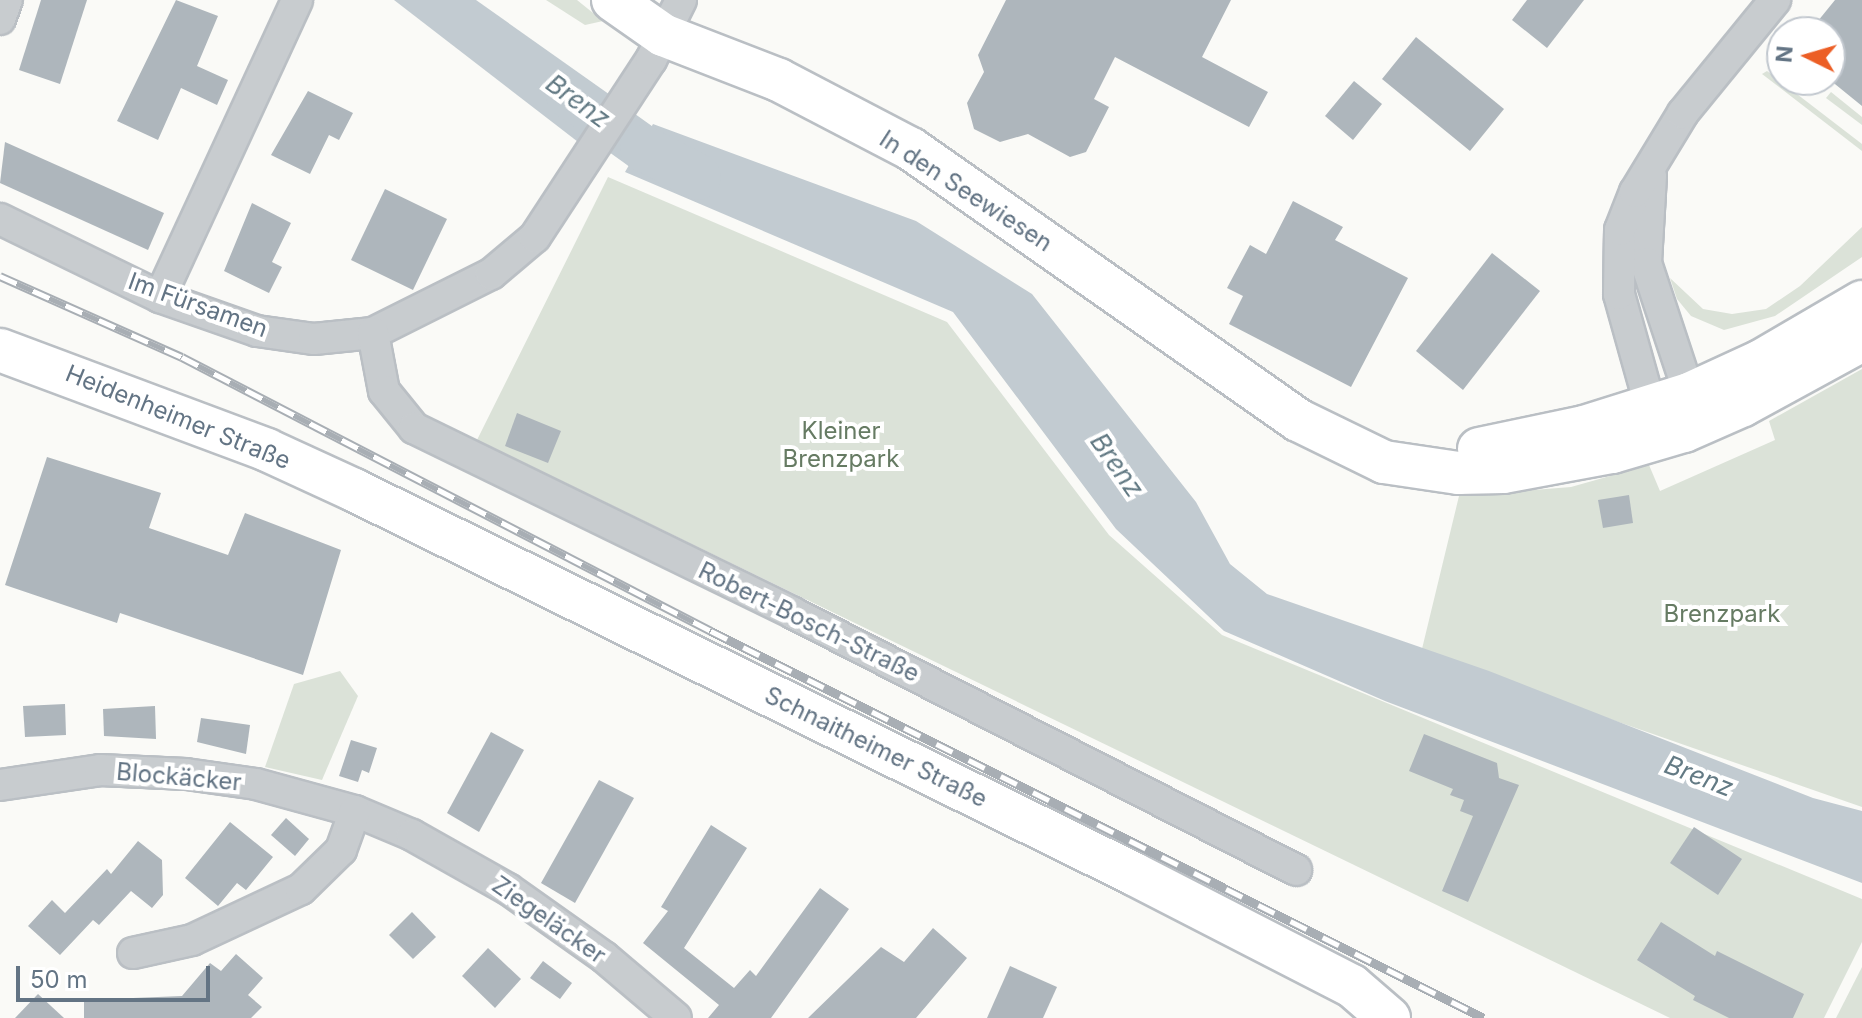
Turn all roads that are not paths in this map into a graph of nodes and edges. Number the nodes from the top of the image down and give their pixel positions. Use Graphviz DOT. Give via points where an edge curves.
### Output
graph roads {
  1 [pos="7,0"];
  2 [pos="297,0"];
  3 [pos="613,0"];
  4 [pos="1768,3"];
  5 [pos="672,18"];
  6 [pos="0,19"];
  7 [pos="1652,163"];
  8 [pos="0,219"];
  9 [pos="160,297"];
  10 [pos="1862,302"];
  11 [pos="373,333"];
  12 [pos="1862,340"];
  13 [pos="0,350"];
  14 [pos="1695,409"];
  15 [pos="1654,423"];
  16 [pos="354,490"];
  17 [pos="0,785"];
  18 [pos="355,811"];
  19 [pos="412,835"];
  20 [pos="1296,870"];
  21 [pos="133,953"];
  22 [pos="676,1018"];
  23 [pos="1389,1018"];
  1 -- 6 [label="street"];
  2 -- 9 [label="street"];
  3 -- 5 [label="street, In den Seewiesen"];
  4 -- 7 [label="street" via="1683,113"];
  5 -- 11 [label="street, Im Fürsamen" via="535,237 491,274"];
  5 -- 15 [label="street, In den Seewiesen" via="911,149 1298,420 1384,462 1458,473 1547,467"];
  7 -- 14 [label="street" via="1646,263"];
  7 -- 15 [label="street" via="1626,211 1616,272"];
  8 -- 9 [label="street, Im Fürsamen"];
  9 -- 11 [label="street, Im Fürsamen" via="257,331 314,339"];
  10 -- 14 [label="street, In den Seewiesen" via="1761,361"];
  11 -- 20 [label="street, Robert-Bosch-Straße" via="384,391 414,428 807,620"];
  12 -- 14 [label="street, In den Seewiesen"];
  13 -- 16 [label="street, Heidenheimer Straße" via="267,450"];
  14 -- 15 [label="street, In den Seewiesen"];
  16 -- 23 [label="street, Schnaitheimer Straße" via="1134,874 1352,986"];
  17 -- 18 [label="street, Blockäcker" via="100,770 186,774 256,784"];
  18 -- 19 [label="street, Blockäcker"];
  18 -- 21 [label="street" via="341,850 301,889 192,940"];
  19 -- 22 [label="street, Ziegeläcker" via="508,889 604,957"];
}
